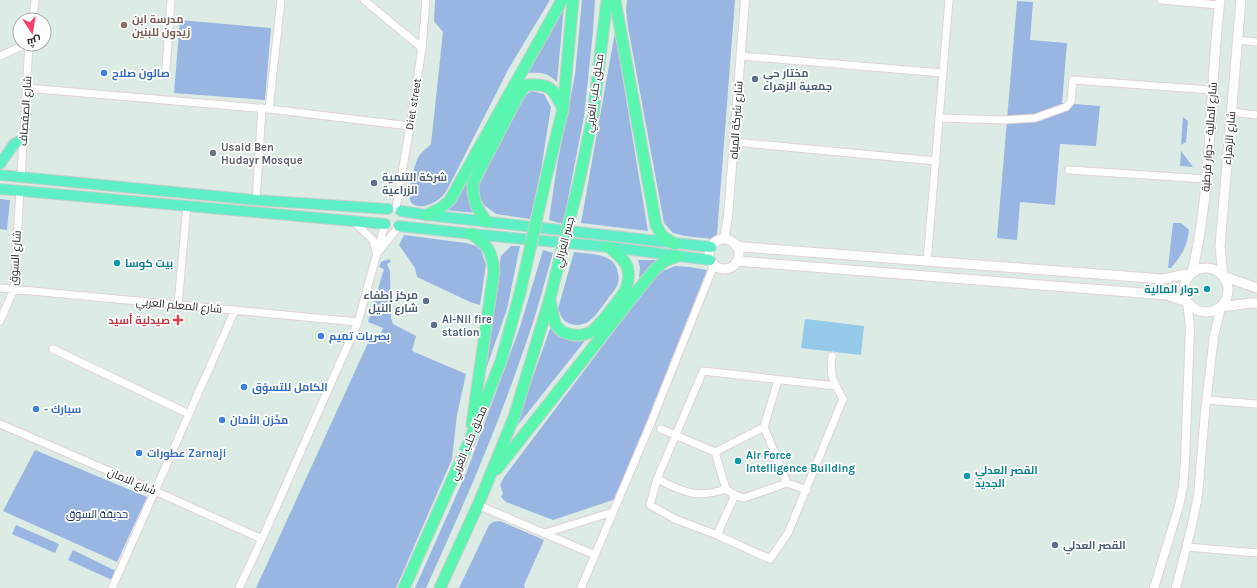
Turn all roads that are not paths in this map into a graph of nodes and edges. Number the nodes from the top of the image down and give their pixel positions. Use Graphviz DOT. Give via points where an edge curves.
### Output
graph roads {
  1 [pos="35,0"];
  2 [pos="171,0"];
  3 [pos="281,0"];
  4 [pos="364,0"];
  5 [pos="426,0"];
  6 [pos="562,0"];
  7 [pos="574,0"];
  8 [pos="607,0"];
  9 [pos="615,0"];
  10 [pos="745,0"];
  11 [pos="949,0"];
  12 [pos="1161,0"];
  13 [pos="1241,0"];
  14 [pos="1219,3"];
  15 [pos="33,12"];
  16 [pos="1237,40"];
  17 [pos="1257,42"];
  18 [pos="422,48"];
  19 [pos="12,50"];
  20 [pos="29,52"];
  21 [pos="0,56"];
  22 [pos="740,56"];
  23 [pos="166,69"];
  24 [pos="943,73"];
  25 [pos="27,88"];
  26 [pos="1212,90"];
  27 [pos="266,108"];
  28 [pos="563,109"];
  29 [pos="1231,112"];
  30 [pos="1257,114"];
  31 [pos="939,118"];
  32 [pos="410,126"];
  33 [pos="23,139"];
  34 [pos="734,142"];
  35 [pos="936,161"];
  36 [pos="0,164"];
  37 [pos="1069,170"];
  38 [pos="0,175"];
  39 [pos="20,177"];
  40 [pos="1206,179"];
  41 [pos="578,186"];
  42 [pos="0,189"];
  43 [pos="20,191"];
  44 [pos="256,200"];
  45 [pos="187,206"];
  46 [pos="395,209"];
  47 [pos="427,215"];
  48 [pos="354,222"];
  49 [pos="487,222"];
  50 [pos="385,224"];
  51 [pos="399,226"];
  52 [pos="472,234"];
  53 [pos="724,239"];
  54 [pos="675,244"];
  55 [pos="735,245"];
  56 [pos="609,246"];
  57 [pos="711,247"];
  58 [pos="376,254"];
  59 [pos="678,256"];
  60 [pos="737,261"];
  61 [pos="712,262"];
  62 [pos="927,262"];
  63 [pos="1192,273"];
  64 [pos="1223,276"];
  65 [pos="0,288"];
  66 [pos="1257,288"];
  67 [pos="14,289"];
  68 [pos="550,298"];
  69 [pos="1187,302"];
  70 [pos="1257,303"];
  71 [pos="178,304"];
  72 [pos="1221,307"];
  73 [pos="235,310"];
  74 [pos="0,321"];
  75 [pos="358,322"];
  76 [pos="53,349"];
  77 [pos="832,356"];
  78 [pos="778,380"];
  79 [pos="836,386"];
  80 [pos="1206,400"];
  81 [pos="1257,404"];
  82 [pos="189,414"];
  83 [pos="0,424"];
  84 [pos="764,426"];
  85 [pos="661,429"];
  86 [pos="675,435"];
  87 [pos="469,442"];
  88 [pos="715,452"];
  89 [pos="657,479"];
  90 [pos="488,480"];
  91 [pos="787,483"];
  92 [pos="726,489"];
  93 [pos="807,490"];
  94 [pos="155,491"];
  95 [pos="735,495"];
  96 [pos="478,505"];
  97 [pos="613,512"];
  98 [pos="545,533"];
  99 [pos="717,535"];
  100 [pos="262,539"];
  101 [pos="1187,547"];
  102 [pos="1257,553"];
  103 [pos="595,555"];
  104 [pos="112,588"];
  105 [pos="239,588"];
  106 [pos="404,588"];
  107 [pos="440,588"];
  108 [pos="581,588"];
  109 [pos="1154,588"];
  110 [pos="1176,588"];
  1 -- 15 [label="street"];
  2 -- 23 [label="street"];
  3 -- 27 [label="street"];
  4 -- 18 [label="street"];
  5 -- 18 [label="street, Diet street"];
  6 -- 47 [label="highway" via="450,200"];
  7 -- 28 [label="highway"];
  8 -- 41 [label="highway, محلق حلب الغربي" via="593,115"];
  9 -- 54 [label="highway" via="656,225 662,236"];
  10 -- 22 [label="street, شارع شركة المياه"];
  11 -- 24 [label="street"];
  12 -- 14 [label="street"];
  13 -- 16 [label="main road, شارع الزهراء"];
  14 -- 26 [label="main road, شارع المالية - دوار قرطبة"];
  16 -- 17 [label="street"];
  16 -- 29 [label="main road, شارع الزهراء"];
  18 -- 32 [label="street, Diet street"];
  19 -- 21 [label="street"];
  20 -- 25 [label="street, شارع الصفصاف"];
  22 -- 24 [label="street"];
  22 -- 34 [label="street, شارع شركة المياه"];
  24 -- 31 [label="street"];
  25 -- 27 [label="street"];
  25 -- 33 [label="street, شارع الصفصاف"];
  26 -- 31 [label="street" via="1073,80 1070,101 1066,106 1035,118"];
  26 -- 40 [label="main road, شارع المالية - دوار قرطبة"];
  27 -- 32 [label="street"];
  27 -- 44 [label="street"];
  28 -- 49 [label="highway" via="551,89 541,84 526,85 518,96 473,183 472,193 478,210"];
  28 -- 87 [label="highway, محلق حلب الغربي, bridge" via="520,293 501,361"];
  29 -- 30 [label="street"];
  29 -- 64 [label="main road, شارع الزهراء" via="1220,246"];
  31 -- 35 [label="street"];
  32 -- 46 [label="street, Diet street"];
  33 -- 36 [label="main road" via="14,144"];
  33 -- 39 [label="street, شارع الصفصاف"];
  34 -- 35 [label="street"];
  34 -- 53 [label="street, شارع شركة المياه"];
  35 -- 62 [label="street"];
  37 -- 40 [label="street"];
  38 -- 39 [label="main road"];
  39 -- 44 [label="main road"];
  40 -- 63 [label="main road, شارع المالية - دوار قرطبة" via="1199,244"];
  41 -- 68 [label="highway, جسر الغزالي, bridge"];
  42 -- 43 [label="main road"];
  43 -- 45 [label="main road"];
  43 -- 67 [label="street, شارع السوق"];
  44 -- 46 [label="main road"];
  45 -- 48 [label="main road"];
  45 -- 71 [label="street"];
  46 -- 47 [label="main road"];
  46 -- 50 [label="main road" via="385,211"];
  46 -- 51 [label="main road" via="404,217"];
  47 -- 49 [label="main road"];
  48 -- 50 [label="main road"];
  48 -- 58 [label="street" via="373,240"];
  49 -- 54 [label="main road"];
  50 -- 51 [label="main road" via="393,228"];
  50 -- 58 [label="street"];
  51 -- 52 [label="main road"];
  51 -- 58 [label="street"];
  52 -- 56 [label="main road"];
  52 -- 87 [label="highway" via="486,245 493,258 494,271"];
  53 -- 55 [label="main road"];
  53 -- 57 [label="main road" via="716,241"];
  54 -- 57 [label="main road"];
  55 -- 60 [label="main road"];
  55 -- 62 [label="main road" via="743,248"];
  56 -- 59 [label="main road"];
  56 -- 68 [label="highway" via="623,259 628,268 628,279 625,290 591,332 566,334 556,326"];
  57 -- 61 [label="main road" via="709,251"];
  58 -- 75 [label="street"];
  59 -- 61 [label="main road"];
  59 -- 90 [label="highway" via="665,261 654,270"];
  60 -- 61 [label="main road" via="726,268 718,267"];
  60 -- 69 [label="main road" via="1167,295"];
  61 -- 97 [label="street" via="650,425"];
  62 -- 63 [label="main road" via="1163,279"];
  63 -- 64 [label="main road" via="1204,268"];
  63 -- 69 [label="main road" via="1185,284 1184,296"];
  64 -- 66 [label="main road"];
  64 -- 72 [label="main road" via="1228,295"];
  65 -- 67 [label="street, شارع المعلم العربي"];
  67 -- 71 [label="street, شارع المعلم العربي"];
  67 -- 74 [label="street, شارع السوق"];
  68 -- 90 [label="highway" via="514,417"];
  69 -- 72 [label="main road" via="1191,307 1203,312 1215,311"];
  69 -- 109 [label="street" via="1190,327 1183,487"];
  70 -- 72 [label="main road"];
  71 -- 73 [label="street, شارع المعلم العربي"];
  72 -- 80 [label="street" via="1214,336"];
  73 -- 75 [label="street, شارع المعلم العربي"];
  73 -- 82 [label="street"];
  75 -- 100 [label="street"];
  76 -- 82 [label="street"];
  77 -- 79 [label="street" via="831,375"];
  78 -- 79 [label="street"];
  78 -- 84 [label="street"];
  78 -- 86 [label="street" via="703,371"];
  79 -- 93 [label="street" via="843,399"];
  80 -- 81 [label="street"];
  80 -- 101 [label="street" via="1198,496"];
  82 -- 94 [label="street"];
  83 -- 94 [label="street, شارع الامان"];
  84 -- 88 [label="street"];
  84 -- 91 [label="street"];
  85 -- 86 [label="street"];
  86 -- 88 [label="street"];
  86 -- 89 [label="street"];
  87 -- 106 [label="highway, محلق حلب الغربي"];
  88 -- 92 [label="street"];
  89 -- 92 [label="street" via="692,494 704,495"];
  89 -- 99 [label="street" via="650,505 675,519"];
  90 -- 96 [label="highway"];
  91 -- 93 [label="street"];
  91 -- 95 [label="street" via="744,498"];
  92 -- 95 [label="street"];
  93 -- 99 [label="street" via="788,533 770,559"];
  94 -- 100 [label="street, شارع الامان"];
  94 -- 104 [label="street"];
  95 -- 99 [label="street"];
  96 -- 98 [label="street"];
  96 -- 107 [label="highway"];
  97 -- 98 [label="street"];
  97 -- 103 [label="street"];
  98 -- 103 [label="street"];
  100 -- 105 [label="street"];
  101 -- 102 [label="street"];
  101 -- 110 [label="street"];
  103 -- 108 [label="street"];
}
